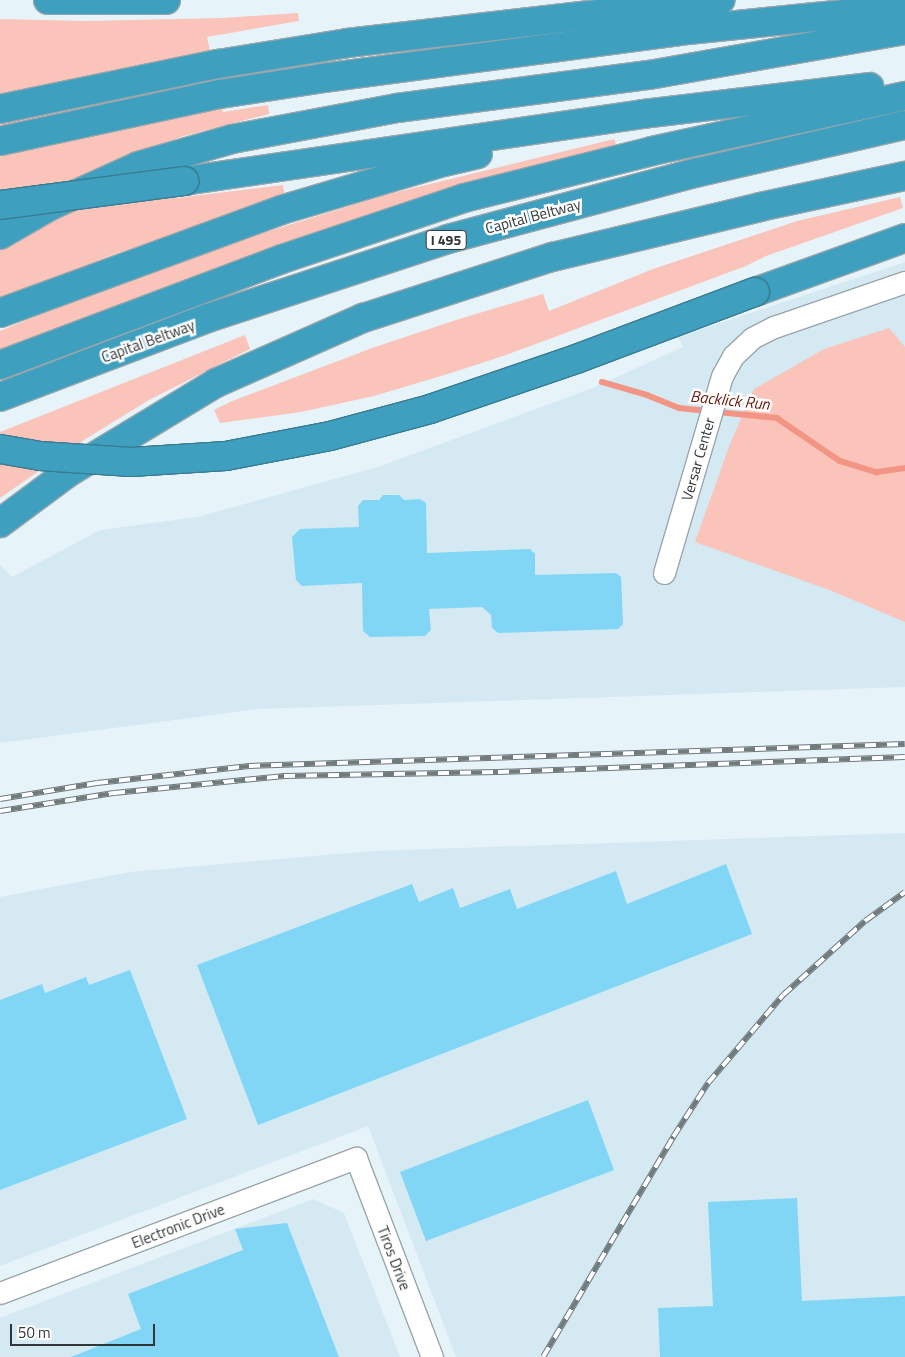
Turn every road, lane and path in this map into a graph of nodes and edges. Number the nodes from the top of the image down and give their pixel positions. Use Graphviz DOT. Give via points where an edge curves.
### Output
graph roads {
  1 [pos="48,0"];
  2 [pos="166,0"];
  3 [pos="721,0"];
  4 [pos="905,8"];
  5 [pos="905,30"];
  6 [pos="905,82"];
  7 [pos="905,96"];
  8 [pos="0,109"];
  9 [pos="642,114"];
  10 [pos="75,124"];
  11 [pos="905,125"];
  12 [pos="0,141"];
  13 [pos="0,148"];
  14 [pos="905,176"];
  15 [pos="0,205"];
  16 [pos="0,235"];
  17 [pos="905,238"];
  18 [pos="905,282"];
  19 [pos="0,313"];
  20 [pos="0,365"];
  21 [pos="0,397"];
  22 [pos="0,449"];
  23 [pos="0,523"];
  24 [pos="664,573"];
  25 [pos="356,1158"];
  26 [pos="0,1293"];
  27 [pos="432,1357"];
  1 -- 2 [label="highway"];
  3 -- 8 [label="highway" via="347,43 218,64"];
  4 -- 10 [label="highway" via="530,49 220,94"];
  5 -- 16 [label="highway" via="649,76 397,108 232,139 129,170 50,206"];
  6 -- 9 [label="highway"];
  7 -- 20 [label="highway" via="652,151 464,198 282,259"];
  9 -- 15 [label="highway, bridge"];
  9 -- 19 [label="highway" via="436,164 281,210"];
  10 -- 12 [label="highway"];
  10 -- 13 [label="highway"];
  11 -- 21 [label="highway, Capital Beltway / I 495" via="695,173 448,239 208,318"];
  14 -- 23 [label="highway" via="552,257 363,318 216,383 68,472"];
  17 -- 22 [label="highway, bridge" via="579,358 439,406 330,436 226,456 131,462 40,456"];
  18 -- 24 [label="street, Versar Center" via="774,327 752,338 734,356 716,394"];
  25 -- 26 [label="street, Electronic Drive"];
  25 -- 27 [label="street, Tiros Drive"];
}
